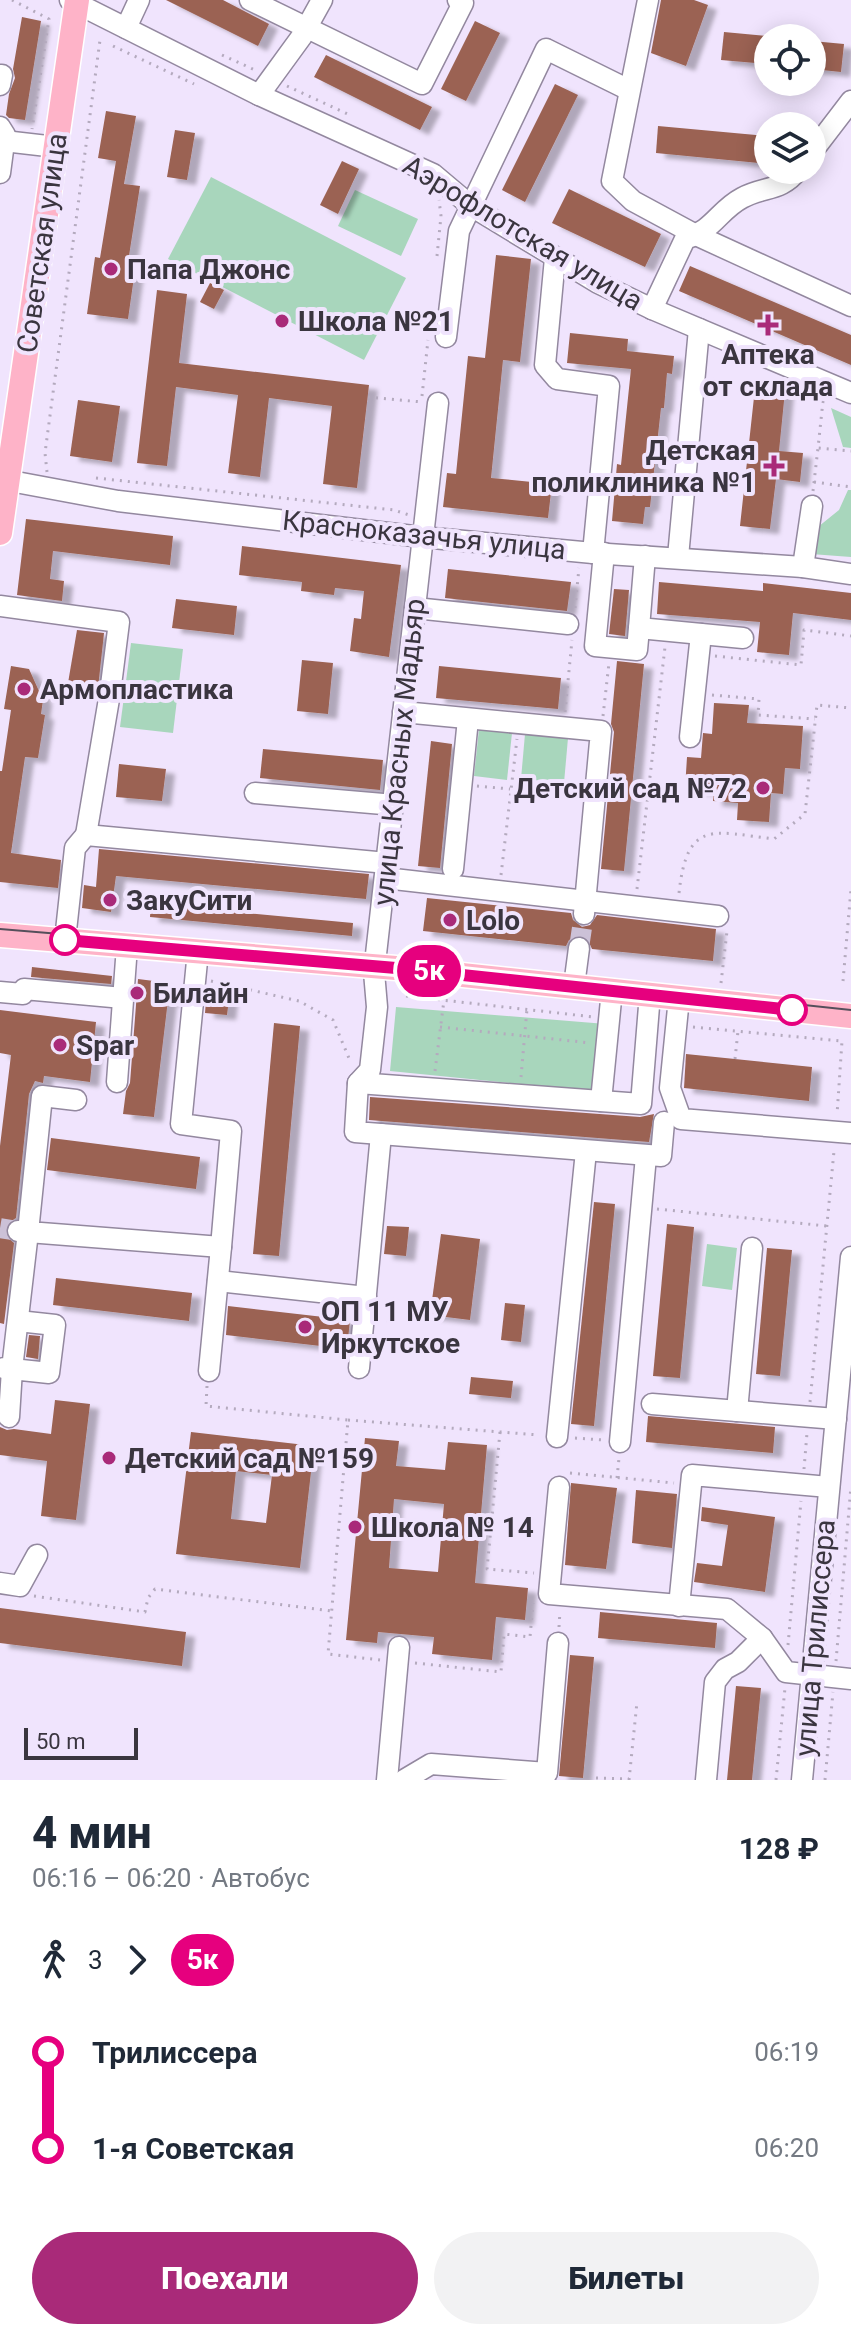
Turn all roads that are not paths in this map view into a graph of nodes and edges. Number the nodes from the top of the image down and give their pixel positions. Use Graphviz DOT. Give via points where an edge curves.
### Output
graph roads {
  1 [pos="139,0"];
  2 [pos="250,0"];
  3 [pos="322,0"];
  4 [pos="458,0"];
  5 [pos="648,0"];
  6 [pos="74,1"];
  7 [pos="126,28"];
  8 [pos="306,28"];
  9 [pos="0,75"];
  10 [pos="0,85"];
  11 [pos="629,90"];
  12 [pos="259,95"];
  13 [pos="851,101"];
  14 [pos="2,134"];
  15 [pos="826,134"];
  16 [pos="56,147"];
  17 [pos="0,173"];
  18 [pos="783,184"];
  19 [pos="471,206"];
  20 [pos="696,235"];
  21 [pos="555,258"];
  22 [pos="851,306"];
  23 [pos="652,309"];
  24 [pos="699,329"];
  25 [pos="437,339"];
  26 [pos="851,393"];
  27 [pos="430,403"];
  28 [pos="4,480"];
  29 [pos="812,506"];
  30 [pos="0,533"];
  31 [pos="422,537"];
  32 [pos="592,556"];
  33 [pos="645,556"];
  34 [pos="678,557"];
  35 [pos="803,567"];
  36 [pos="851,574"];
  37 [pos="0,606"];
  38 [pos="415,608"];
  39 [pos="572,625"];
  40 [pos="639,628"];
  41 [pos="743,638"];
  42 [pos="700,644"];
  43 [pos="403,712"];
  44 [pos="468,719"];
  45 [pos="690,737"];
  46 [pos="255,793"];
  47 [pos="383,804"];
  48 [pos="86,835"];
  49 [pos="453,869"];
  50 [pos="386,870"];
  51 [pos="584,908"];
  52 [pos="718,916"];
  53 [pos="0,935"];
  54 [pos="65,940"];
  55 [pos="127,946"];
  56 [pos="579,948"];
  57 [pos="198,951"];
  58 [pos="375,966"];
  59 [pos="574,986"];
  60 [pos="612,990"];
  61 [pos="0,992"];
  62 [pos="650,994"];
  63 [pos="123,998"];
  64 [pos="679,998"];
  65 [pos="851,1016"];
  66 [pos="117,1082"];
  67 [pos="358,1083"];
  68 [pos="76,1100"];
  69 [pos="601,1101"];
  70 [pos="664,1122"];
  71 [pos="851,1133"];
  72 [pos="381,1134"];
  73 [pos="586,1151"];
  74 [pos="646,1156"];
  75 [pos="23,1231"];
  76 [pos="221,1247"];
  77 [pos="752,1248"];
  78 [pos="851,1257"];
  79 [pos="218,1281"];
  80 [pos="366,1297"];
  81 [pos="18,1321"];
  82 [pos="359,1368"];
  83 [pos="8,1369"];
  84 [pos="208,1380"];
  85 [pos="652,1404"];
  86 [pos="737,1411"];
  87 [pos="9,1417"];
  88 [pos="836,1419"];
  89 [pos="557,1437"];
  90 [pos="620,1442"];
  91 [pos="841,1466"];
  92 [pos="559,1487"];
  93 [pos="829,1487"];
  94 [pos="37,1555"];
  95 [pos="0,1583"];
  96 [pos="679,1606"];
  97 [pos="762,1638"];
  98 [pos="558,1643"];
  99 [pos="398,1654"];
  100 [pos="812,1675"];
  101 [pos="843,1678"];
  102 [pos="387,1780"];
  103 [pos="404,1780"];
  104 [pos="706,1780"];
  105 [pos="802,1780"];
  1 -- 7 [label="street"];
  2 -- 8 [label="street"];
  3 -- 8 [label="street"];
  4 -- 8 [label="street" via="463,3 422,84"];
  5 -- 11 [label="street"];
  6 -- 7 [label="street, Аэрофлотская улица"];
  6 -- 16 [label="main road, Советская улица"];
  7 -- 12 [label="street, Аэрофлотская улица"];
  8 -- 12 [label="street"];
  9 -- 10 [label="street"];
  11 -- 19 [label="street" via="546,49"];
  11 -- 20 [label="street" via="612,181 633,201"];
  12 -- 19 [label="street, Аэрофлотская улица" via="433,174"];
  13 -- 15 [label="street"];
  14 -- 16 [label="street"];
  14 -- 17 [label="street"];
  16 -- 28 [label="main road, Советская улица"];
  18 -- 20 [label="street" via="741,198"];
  19 -- 21 [label="street, Аэрофлотская улица"];
  19 -- 25 [label="street" via="459,231"];
  20 -- 22 [label="street"];
  20 -- 23 [label="street" via="681,244"];
  21 -- 23 [label="street, Аэрофлотская улица"];
  21 -- 32 [label="street" via="545,365 557,379 609,386"];
  23 -- 24 [label="street, Аэрофлотская улица"];
  24 -- 26 [label="street, Аэрофлотская улица"];
  24 -- 34 [label="street"];
  27 -- 31 [label="street, улица Красных Мадьяр"];
  28 -- 30 [label="main road, Советская улица"];
  28 -- 31 [label="street, Красноказачья улица" via="118,501"];
  29 -- 35 [label="street"];
  31 -- 32 [label="street, Красноказачья улица"];
  31 -- 38 [label="street, улица Красных Мадьяр"];
  32 -- 33 [label="street, Красноказачья улица"];
  32 -- 40 [label="street" via="595,646 637,650"];
  33 -- 34 [label="street, Красноказачья улица"];
  33 -- 40 [label="street"];
  34 -- 35 [label="street, Красноказачья улица"];
  35 -- 36 [label="street, Красноказачья улица"];
  37 -- 48 [label="street" via="119,622"];
  38 -- 39 [label="street"];
  38 -- 43 [label="street, улица Красных Мадьяр"];
  40 -- 42 [label="street" via="667,631"];
  41 -- 42 [label="street"];
  42 -- 45 [label="street"];
  43 -- 44 [label="street"];
  43 -- 50 [label="street, улица Красных Мадьяр"];
  44 -- 49 [label="street"];
  44 -- 51 [label="street" via="601,731"];
  46 -- 47 [label="street"];
  48 -- 50 [label="street"];
  48 -- 54 [label="street" via="75,848"];
  50 -- 51 [label="street"];
  50 -- 58 [label="street, улица Красных Мадьяр"];
  51 -- 52 [label="street" via="635,907"];
  53 -- 54 [label="main road"];
  54 -- 55 [label="main road"];
  55 -- 57 [label="main road"];
  55 -- 63 [label="street"];
  56 -- 59 [label="street"];
  57 -- 58 [label="main road"];
  57 -- 76 [label="street" via="181,1124 231,1131"];
  58 -- 59 [label="main road"];
  58 -- 67 [label="street, улица Красных Мадьяр" via="370,1070"];
  59 -- 60 [label="main road"];
  60 -- 62 [label="main road"];
  60 -- 69 [label="street"];
  61 -- 63 [label="street" via="23,994 24,989"];
  62 -- 64 [label="main road"];
  62 -- 69 [label="street" via="641,1104"];
  63 -- 66 [label="street"];
  64 -- 65 [label="main road"];
  64 -- 71 [label="street" via="670,1088 681,1119"];
  67 -- 69 [label="street"];
  67 -- 72 [label="street, улица Красных Мадьяр" via="355,1132"];
  68 -- 75 [label="street" via="42,1096"];
  70 -- 74 [label="street" via="661,1156"];
  72 -- 73 [label="street"];
  72 -- 80 [label="street"];
  73 -- 74 [label="street"];
  73 -- 89 [label="street"];
  74 -- 90 [label="street"];
  75 -- 76 [label="street"];
  75 -- 81 [label="street"];
  76 -- 79 [label="street"];
  77 -- 86 [label="street"];
  78 -- 88 [label="street, улица Трилиссера"];
  79 -- 80 [label="street"];
  79 -- 84 [label="street"];
  80 -- 82 [label="street"];
  81 -- 83 [label="street"];
  81 -- 83 [label="street" via="55,1325 49,1373"];
  83 -- 87 [label="street"];
  85 -- 86 [label="street"];
  86 -- 88 [label="street"];
  88 -- 91 [label="street, улица Трилиссера"];
  91 -- 93 [label="street, улица Трилиссера"];
  92 -- 96 [label="street" via="545,1592"];
  93 -- 96 [label="street" via="692,1475"];
  93 -- 100 [label="street, улица Трилиссера"];
  94 -- 95 [label="street" via="20,1586"];
  96 -- 97 [label="street" via="727,1609"];
  97 -- 100 [label="street" via="786,1672"];
  97 -- 104 [label="street" via="715,1682"];
  98 -- 103 [label="street" via="547,1773 431,1764"];
  99 -- 102 [label="street"];
  100 -- 101 [label="street"];
  100 -- 105 [label="street, улица Трилиссера"];
}
